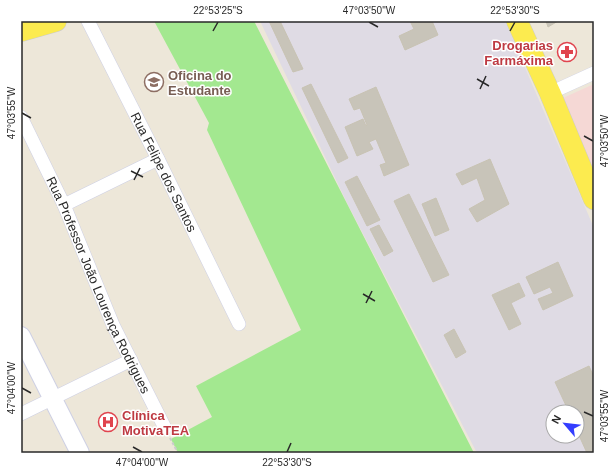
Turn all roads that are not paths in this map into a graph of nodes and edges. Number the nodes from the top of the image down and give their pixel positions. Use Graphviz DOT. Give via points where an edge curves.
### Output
graph roads {
  1 [pos="56,21"];
  2 [pos="88,21"];
  3 [pos="517,21"];
  4 [pos="21,31"];
  5 [pos="594,73"];
  6 [pos="550,93"];
  7 [pos="21,117"];
  8 [pos="158,160"];
  9 [pos="594,199"];
  10 [pos="64,205"];
  11 [pos="239,324"];
  12 [pos="21,336"];
  13 [pos="131,360"];
  14 [pos="53,398"];
  15 [pos="21,414"];
  16 [pos="165,428"];
  17 [pos="80,453"];
  1 -- 4 [label="main road"];
  2 -- 8 [label="street, Rua Felipe dos Santos"];
  3 -- 6 [label="main road"];
  5 -- 6 [label="street"];
  6 -- 9 [label="main road"];
  7 -- 10 [label="street, Rua Professor João Lourença Rodrigues"];
  8 -- 10 [label="street"];
  8 -- 11 [label="street, Rua Felipe dos Santos"];
  10 -- 13 [label="street, Rua Professor João Lourença Rodrigues" via="113,325"];
  12 -- 14 [label="street"];
  13 -- 14 [label="street"];
  13 -- 16 [label="street, Rua Professor João Lourença Rodrigues"];
  14 -- 15 [label="street"];
  14 -- 17 [label="street"];
}
